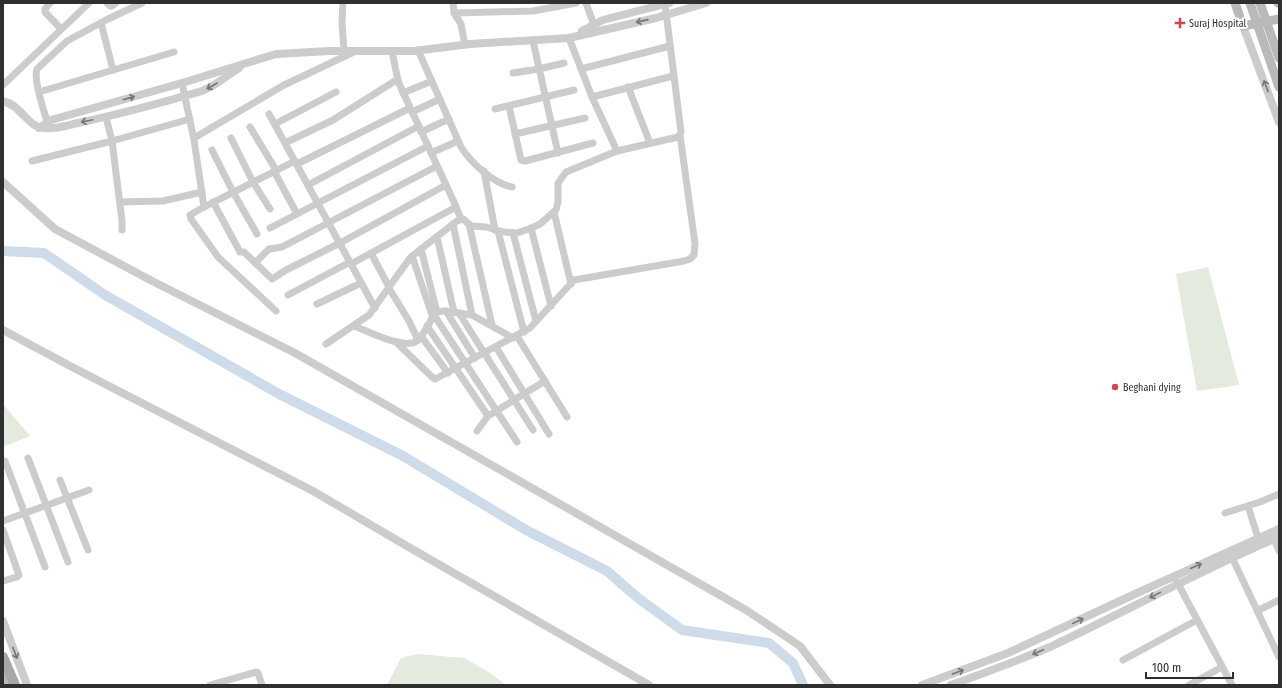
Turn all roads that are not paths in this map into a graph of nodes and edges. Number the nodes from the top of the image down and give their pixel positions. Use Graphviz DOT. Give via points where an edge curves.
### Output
graph roads {
  1 [pos="50,3"];
  2 [pos="89,3"];
  3 [pos="106,3"];
  4 [pos="116,3"];
  5 [pos="142,3"];
  6 [pos="343,3"];
  7 [pos="453,3"];
  8 [pos="576,3"];
  9 [pos="586,3"];
  10 [pos="706,3"];
  11 [pos="1235,3"];
  12 [pos="1250,3"];
  13 [pos="1260,3"];
  14 [pos="1278,3"];
  15 [pos="667,4"];
  16 [pos="654,5"];
  17 [pos="1279,11"];
  18 [pos="454,14"];
  19 [pos="666,15"];
  20 [pos="656,18"];
  21 [pos="1279,19"];
  22 [pos="101,23"];
  23 [pos="594,25"];
  24 [pos="1243,26"];
  25 [pos="61,29"];
  26 [pos="568,38"];
  27 [pos="533,41"];
  28 [pos="465,45"];
  29 [pos="670,46"];
  30 [pos="418,50"];
  31 [pos="344,51"];
  32 [pos="357,51"];
  33 [pos="392,51"];
  34 [pos="174,52"];
  35 [pos="1279,58"];
  36 [pos="564,63"];
  37 [pos="244,64"];
  38 [pos="581,69"];
  39 [pos="113,70"];
  40 [pos="539,70"];
  41 [pos="513,73"];
  42 [pos="673,76"];
  43 [pos="398,79"];
  44 [pos="432,81"];
  45 [pos="182,83"];
  46 [pos="3,85"];
  47 [pos="628,87"];
  48 [pos="1279,87"];
  49 [pos="574,90"];
  50 [pos="39,92"];
  51 [pos="336,92"];
  52 [pos="403,93"];
  53 [pos="185,96"];
  54 [pos="592,97"];
  55 [pos="546,98"];
  56 [pos="440,99"];
  57 [pos="3,101"];
  58 [pos="509,106"];
  59 [pos="495,109"];
  60 [pos="411,110"];
  61 [pos="269,114"];
  62 [pos="106,117"];
  63 [pos="584,118"];
  64 [pos="190,119"];
  65 [pos="449,119"];
  66 [pos="47,122"];
  67 [pos="1279,122"];
  68 [pos="275,124"];
  69 [pos="552,126"];
  70 [pos="250,127"];
  71 [pos="40,128"];
  72 [pos="420,129"];
  73 [pos="515,134"];
  74 [pos="680,135"];
  75 [pos="194,138"];
  76 [pos="231,138"];
  77 [pos="112,141"];
  78 [pos="458,141"];
  79 [pos="650,143"];
  80 [pos="285,144"];
  81 [pos="593,144"];
  82 [pos="212,150"];
  83 [pos="430,150"];
  84 [pos="617,151"];
  85 [pos="558,153"];
  86 [pos="32,162"];
  87 [pos="296,162"];
  88 [pos="437,166"];
  89 [pos="275,171"];
  90 [pos="484,171"];
  91 [pos="3,182"];
  92 [pos="253,182"];
  93 [pos="308,185"];
  94 [pos="446,185"];
  95 [pos="512,187"];
  96 [pos="202,192"];
  97 [pos="233,192"];
  98 [pos="120,202"];
  99 [pos="213,202"];
  100 [pos="318,204"];
  101 [pos="204,207"];
  102 [pos="456,207"];
  103 [pos="270,209"];
  104 [pos="554,212"];
  105 [pos="297,214"];
  106 [pos="460,219"];
  107 [pos="328,223"];
  108 [pos="453,224"];
  109 [pos="469,224"];
  110 [pos="270,228"];
  111 [pos="531,228"];
  112 [pos="122,230"];
  113 [pos="496,230"];
  114 [pos="513,233"];
  115 [pos="257,234"];
  116 [pos="437,237"];
  117 [pos="340,243"];
  118 [pos="421,249"];
  119 [pos="371,253"];
  120 [pos="412,256"];
  121 [pos="255,263"];
  122 [pos="350,263"];
  123 [pos="361,282"];
  124 [pos="570,284"];
  125 [pos="389,288"];
  126 [pos="288,295"];
  127 [pos="317,304"];
  128 [pos="551,306"];
  129 [pos="375,308"];
  130 [pos="276,311"];
  131 [pos="453,312"];
  132 [pos="472,314"];
  133 [pos="435,315"];
  134 [pos="536,322"];
  135 [pos="492,325"];
  136 [pos="354,326"];
  137 [pos="427,326"];
  138 [pos="3,330"];
  139 [pos="524,332"];
  140 [pos="515,337"];
  141 [pos="420,338"];
  142 [pos="396,342"];
  143 [pos="326,344"];
  144 [pos="496,347"];
  145 [pos="485,353"];
  146 [pos="475,358"];
  147 [pos="466,363"];
  148 [pos="456,368"];
  149 [pos="448,373"];
  150 [pos="545,381"];
  151 [pos="525,394"];
  152 [pos="514,400"];
  153 [pos="497,411"];
  154 [pos="488,416"];
  155 [pos="567,417"];
  156 [pos="533,430"];
  157 [pos="477,431"];
  158 [pos="549,434"];
  159 [pos="517,442"];
  160 [pos="28,458"];
  161 [pos="5,461"];
  162 [pos="60,480"];
  163 [pos="89,490"];
  164 [pos="1279,494"];
  165 [pos="67,497"];
  166 [pos="46,506"];
  167 [pos="1248,506"];
  168 [pos="1225,513"];
  169 [pos="24,514"];
  170 [pos="3,521"];
  171 [pos="1279,529"];
  172 [pos="3,531"];
  173 [pos="1258,538"];
  174 [pos="1276,538"];
  175 [pos="88,550"];
  176 [pos="1279,551"];
  177 [pos="1230,555"];
  178 [pos="68,562"];
  179 [pos="45,567"];
  180 [pos="1174,576"];
  181 [pos="3,581"];
  182 [pos="1178,584"];
  183 [pos="1279,600"];
  184 [pos="1257,612"];
  185 [pos="1197,620"];
  186 [pos="3,621"];
  187 [pos="1278,654"];
  188 [pos="3,657"];
  189 [pos="1123,660"];
  190 [pos="1222,667"];
  191 [pos="3,674"];
  192 [pos="7,685"];
  193 [pos="15,685"];
  194 [pos="27,685"];
  195 [pos="213,685"];
  196 [pos="262,685"];
  197 [pos="649,685"];
  198 [pos="830,685"];
  199 [pos="922,685"];
  200 [pos="951,685"];
  201 [pos="1189,685"];
  202 [pos="1232,685"];
  1 -- 25 [label="street" via="45,12"];
  2 -- 25 [label="street"];
  3 -- 4 [label="street" via="112,6"];
  5 -- 22 [label="street"];
  6 -- 31 [label="street"];
  7 -- 18 [label="street"];
  8 -- 18 [label="street" via="534,11"];
  9 -- 23 [label="street"];
  10 -- 19 [label="street"];
  11 -- 24 [label="main road"];
  12 -- 48 [label="main road, bridge"];
  13 -- 35 [label="main road, bridge"];
  14 -- 17 [label="street"];
  15 -- 16 [label="street"];
  15 -- 19 [label="street"];
  16 -- 20 [label="street"];
  16 -- 23 [label="street"];
  18 -- 28 [label="street" via="461,24"];
  19 -- 20 [label="street"];
  19 -- 29 [label="street"];
  20 -- 26 [label="street, one-way"];
  21 -- 24 [label="main road"];
  22 -- 39 [label="street"];
  22 -- 50 [label="street" via="67,41 37,69"];
  23 -- 26 [label="street"];
  67 -- 24 [label="street, one-way"];
  25 -- 46 [label="street"];
  26 -- 27 [label="street"];
  26 -- 38 [label="street"];
  27 -- 28 [label="street"];
  27 -- 40 [label="street"];
  28 -- 30 [label="street"];
  29 -- 38 [label="street"];
  29 -- 42 [label="street"];
  30 -- 33 [label="street"];
  30 -- 44 [label="street"];
  31 -- 32 [label="street"];
  31 -- 37 [label="street" via="276,54"];
  32 -- 33 [label="street"];
  32 -- 75 [label="street" via="284,85"];
  33 -- 43 [label="street"];
  34 -- 39 [label="street"];
  36 -- 40 [label="street"];
  37 -- 45 [label="street"];
  37 -- 53 [label="street, one-way" via="208,88"];
  38 -- 54 [label="street"];
  39 -- 50 [label="street"];
  40 -- 41 [label="street"];
  40 -- 55 [label="street"];
  42 -- 47 [label="street"];
  42 -- 74 [label="street" via="682,132"];
  43 -- 52 [label="street"];
  43 -- 80 [label="street" via="333,120"];
  44 -- 52 [label="street"];
  44 -- 56 [label="street"];
  45 -- 53 [label="street"];
  66 -- 45 [label="street, one-way"];
  47 -- 54 [label="street"];
  47 -- 79 [label="street"];
  49 -- 55 [label="street"];
  50 -- 66 [label="street"];
  51 -- 68 [label="street"];
  52 -- 60 [label="street"];
  53 -- 62 [label="street"];
  53 -- 64 [label="street"];
  54 -- 84 [label="street"];
  55 -- 58 [label="street"];
  55 -- 69 [label="street"];
  56 -- 60 [label="street"];
  56 -- 65 [label="street"];
  57 -- 71 [label="street" via="9,102"];
  58 -- 59 [label="street"];
  58 -- 73 [label="street"];
  60 -- 72 [label="street"];
  60 -- 87 [label="street"];
  61 -- 68 [label="street"];
  62 -- 71 [label="street, one-way" via="57,128"];
  62 -- 77 [label="street"];
  63 -- 69 [label="street"];
  64 -- 75 [label="street"];
  64 -- 77 [label="street"];
  65 -- 72 [label="street"];
  65 -- 78 [label="street"];
  66 -- 71 [label="street"];
  68 -- 80 [label="street"];
  69 -- 73 [label="street"];
  69 -- 85 [label="street"];
  70 -- 89 [label="street"];
  72 -- 83 [label="street"];
  72 -- 93 [label="street"];
  73 -- 85 [label="street" via="521,160"];
  74 -- 79 [label="street"];
  74 -- 124 [label="street" via="695,244 694,255 684,261 574,280"];
  75 -- 96 [label="street"];
  76 -- 92 [label="street"];
  77 -- 86 [label="street"];
  77 -- 98 [label="street"];
  78 -- 83 [label="street"];
  78 -- 90 [label="street" via="466,155"];
  79 -- 84 [label="street"];
  80 -- 87 [label="street"];
  81 -- 85 [label="street"];
  82 -- 97 [label="street"];
  83 -- 88 [label="street"];
  83 -- 100 [label="street"];
  84 -- 104 [label="street" via="563,174 558,183 558,202"];
  87 -- 89 [label="street"];
  87 -- 93 [label="street"];
  88 -- 94 [label="street"];
  88 -- 107 [label="street"];
  89 -- 92 [label="street"];
  89 -- 105 [label="street"];
  90 -- 95 [label="street" via="504,185"];
  90 -- 113 [label="street"];
  91 -- 198 [label="street" via="55,229 152,282 296,354 746,610 800,646"];
  92 -- 97 [label="street"];
  92 -- 103 [label="street"];
  93 -- 100 [label="street"];
  94 -- 102 [label="street"];
  94 -- 117 [label="street"];
  96 -- 98 [label="street" via="163,201"];
  96 -- 101 [label="street"];
  97 -- 99 [label="street"];
  97 -- 115 [label="street"];
  98 -- 112 [label="street"];
  99 -- 101 [label="street"];
  99 -- 121 [label="street" via="240,252 244,252"];
  100 -- 105 [label="street"];
  100 -- 107 [label="street"];
  101 -- 130 [label="street" via="191,214 190,219 218,257"];
  102 -- 106 [label="street"];
  102 -- 119 [label="street"];
  104 -- 111 [label="street"];
  104 -- 124 [label="street"];
  105 -- 110 [label="street"];
  106 -- 108 [label="street"];
  106 -- 109 [label="street"];
  107 -- 117 [label="street"];
  107 -- 121 [label="street" via="282,247 269,249"];
  108 -- 116 [label="street"];
  108 -- 132 [label="street"];
  109 -- 113 [label="street"];
  109 -- 135 [label="street"];
  111 -- 114 [label="street"];
  111 -- 128 [label="street"];
  113 -- 114 [label="street"];
  113 -- 139 [label="street"];
  114 -- 134 [label="street"];
  116 -- 118 [label="street"];
  116 -- 131 [label="street"];
  117 -- 121 [label="street" via="272,279"];
  117 -- 122 [label="street"];
  118 -- 120 [label="street"];
  118 -- 133 [label="street"];
  119 -- 122 [label="street"];
  119 -- 125 [label="street"];
  120 -- 125 [label="street"];
  120 -- 133 [label="street"];
  122 -- 123 [label="street"];
  122 -- 126 [label="street"];
  123 -- 127 [label="street"];
  123 -- 129 [label="street"];
  124 -- 128 [label="street"];
  125 -- 129 [label="street"];
  125 -- 141 [label="street"];
  128 -- 134 [label="street"];
  129 -- 136 [label="street"];
  131 -- 132 [label="street"];
  131 -- 133 [label="street"];
  131 -- 145 [label="street"];
  131 -- 146 [label="street"];
  132 -- 135 [label="street"];
  133 -- 137 [label="street"];
  133 -- 147 [label="street"];
  134 -- 139 [label="street"];
  135 -- 140 [label="street"];
  136 -- 142 [label="street"];
  136 -- 143 [label="street"];
  137 -- 141 [label="street"];
  137 -- 148 [label="street"];
  138 -- 197 [label="street" via="312,491"];
  139 -- 140 [label="street"];
  140 -- 144 [label="street"];
  140 -- 150 [label="street"];
  141 -- 142 [label="street" via="410,344"];
  141 -- 149 [label="street"];
  142 -- 149 [label="street" via="433,379"];
  144 -- 145 [label="street"];
  144 -- 151 [label="street"];
  145 -- 146 [label="street"];
  145 -- 152 [label="street"];
  146 -- 147 [label="street"];
  147 -- 148 [label="street"];
  147 -- 153 [label="street"];
  148 -- 149 [label="street"];
  148 -- 154 [label="street"];
  150 -- 151 [label="street"];
  150 -- 155 [label="street"];
  151 -- 152 [label="street"];
  151 -- 158 [label="street"];
  152 -- 153 [label="street"];
  152 -- 156 [label="street"];
  153 -- 154 [label="street"];
  153 -- 159 [label="street"];
  154 -- 157 [label="street"];
  160 -- 166 [label="street"];
  161 -- 169 [label="street"];
  162 -- 165 [label="street"];
  163 -- 165 [label="street"];
  164 -- 167 [label="street"];
  165 -- 166 [label="street"];
  165 -- 175 [label="street"];
  166 -- 169 [label="street"];
  166 -- 178 [label="street"];
  167 -- 168 [label="street"];
  167 -- 173 [label="street"];
  169 -- 170 [label="street"];
  169 -- 179 [label="street"];
  171 -- 173 [label="street"];
  172 -- 181 [label="street" via="19,575"];
  173 -- 177 [label="street"];
  174 -- 176 [label="street"];
  174 -- 177 [label="street"];
  180 -- 177 [label="street, one-way"];
  177 -- 182 [label="street"];
  177 -- 184 [label="street"];
  180 -- 182 [label="street"];
  199 -- 180 [label="street, one-way" via="1008,653"];
  182 -- 185 [label="street"];
  182 -- 200 [label="street, one-way" via="1049,647"];
  183 -- 184 [label="street"];
  184 -- 187 [label="street"];
  185 -- 189 [label="street"];
  185 -- 190 [label="street"];
  186 -- 194 [label="street, one-way"];
  188 -- 193 [label="main road"];
  190 -- 201 [label="street"];
  190 -- 202 [label="street"];
  191 -- 192 [label="main road"];
  195 -- 196 [label="street" via="256,672"];
}
